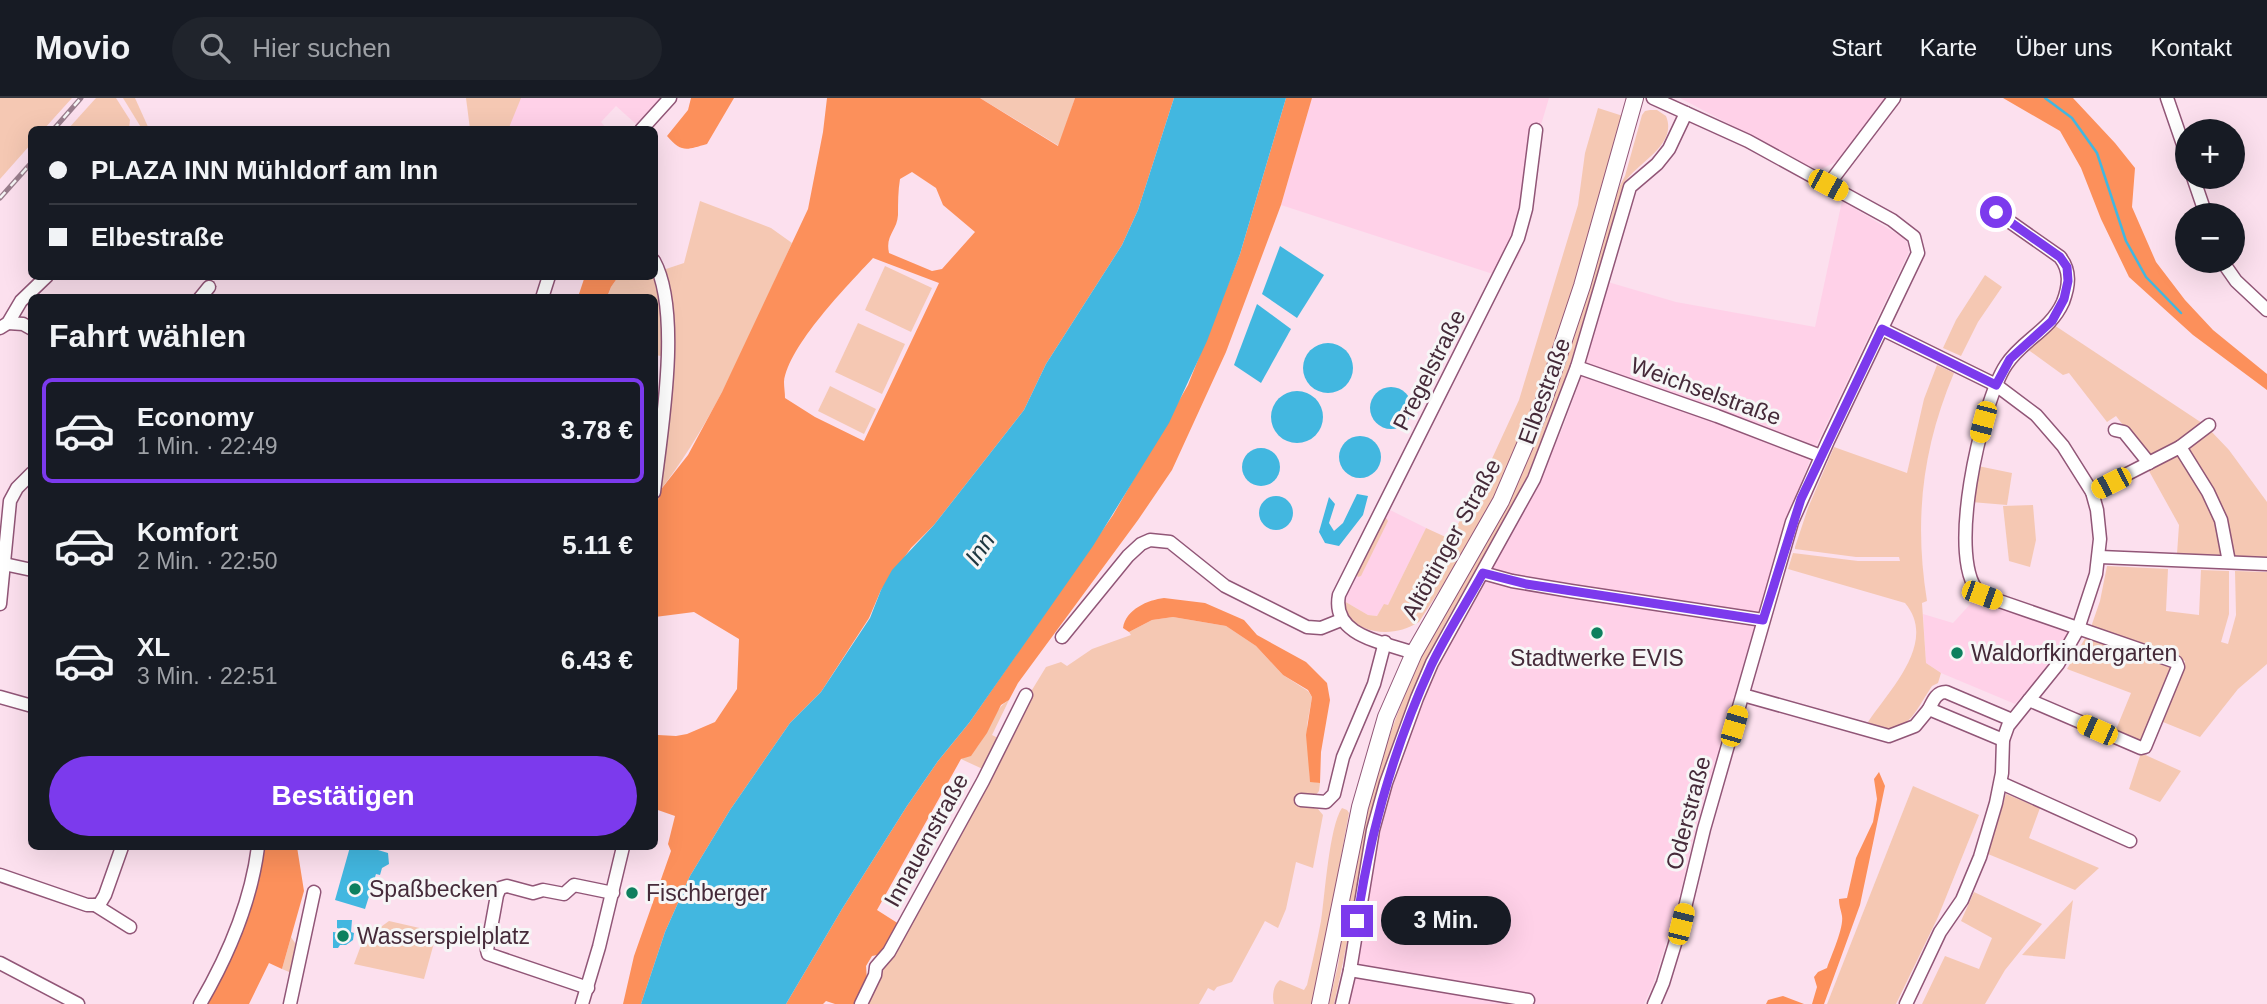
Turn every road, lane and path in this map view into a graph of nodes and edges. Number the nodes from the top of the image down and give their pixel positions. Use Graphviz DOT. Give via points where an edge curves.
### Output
graph roads {
  1 [pos="670,98"];
  2 [pos="1635,98"];
  3 [pos="1653,98"];
  4 [pos="1894,98"];
  5 [pos="2166,98"];
  6 [pos="1686,113"];
  7 [pos="2175,123"];
  8 [pos="644,126"];
  9 [pos="1536,130"];
  10 [pos="1828,185"];
  11 [pos="1996,212"];
  12 [pos="658,271"];
  13 [pos="2230,273"];
  14 [pos="43,280"];
  15 [pos="209,287"];
  16 [pos="28,294"];
  17 [pos="28,294"];
  18 [pos="203,294"];
  19 [pos="2267,310"];
  20 [pos="4,325"];
  21 [pos="28,327"];
  22 [pos="1882,329"];
  23 [pos="1577,367"];
  24 [pos="1996,385"];
  25 [pos="2209,425"];
  26 [pos="2115,430"];
  27 [pos="2180,447"];
  28 [pos="1821,456"];
  29 [pos="658,457"];
  30 [pos="2149,463"];
  31 [pos="28,477"];
  32 [pos="2092,492"];
  33 [pos="2100,557"];
  34 [pos="2229,562"];
  35 [pos="1,564"];
  36 [pos="2267,564"];
  37 [pos="28,569"];
  38 [pos="1483,573"];
  39 [pos="0,604"];
  40 [pos="1341,620"];
  41 [pos="1763,620"];
  42 [pos="2078,629"];
  43 [pos="1062,636"];
  44 [pos="1385,642"];
  45 [pos="1413,653"];
  46 [pos="1026,695"];
  47 [pos="1743,695"];
  48 [pos="0,697"];
  49 [pos="2029,700"];
  50 [pos="28,705"];
  51 [pos="1929,709"];
  52 [pos="2012,720"];
  53 [pos="2003,740"];
  54 [pos="2001,783"];
  55 [pos="1301,800"];
  56 [pos="2130,841"];
  57 [pos="121,850"];
  58 [pos="257,850"];
  59 [pos="622,850"];
  60 [pos="0,875"];
  61 [pos="314,892"];
  62 [pos="613,893"];
  63 [pos="97,905"];
  64 [pos="130,927"];
  65 [pos="0,963"];
  66 [pos="1350,970"];
  67 [pos="588,988"];
  68 [pos="1528,1000"];
  69 [pos="78,1004"];
  70 [pos="200,1004"];
  71 [pos="290,1004"];
  72 [pos="582,1004"];
  73 [pos="861,1004"];
  74 [pos="1320,1004"];
  75 [pos="1342,1004"];
  76 [pos="1654,1004"];
  77 [pos="1906,1004"];
  1 -- 8 [label="street"];
  2 -- 45 [label="main road, Altöttinger Straße" via="1582,286 1539,414 1501,501"];
  3 -- 6 [label="street"];
  4 -- 10 [label="street"];
  5 -- 7 [label="street"];
  6 -- 10 [label="street"];
  6 -- 23 [label="street, Elbestraße" via="1662,159 1630,187"];
  9 -- 40 [label="street, Pregelstraße" via="1518,238 1346,578 1337,602"];
  10 -- 22 [label="street, Oderstraße" via="1899,225 1918,245 1914,265"];
  11 -- 24 [label="street" via="2060,257 2068,281 2052,321 2010,359"];
  12 -- 29 [label="street" via="666,290 668,324"];
  13 -- 19 [label="street"];
  14 -- 17 [label="street"];
  15 -- 18 [label="street"];
  16 -- 20 [label="street"];
  20 -- 21 [label="street"];
  22 -- 24 [label="street"];
  22 -- 28 [label="street, Oderstraße"];
  23 -- 28 [label="street, Weichselstraße"];
  23 -- 38 [label="street, Elbestraße" via="1534,479"];
  24 -- 32 [label="street" via="2036,415 2076,464"];
  24 -- 42 [label="street" via="1978,441 1965,517 1972,585 1982,595"];
  25 -- 27 [label="street"];
  26 -- 30 [label="street" via="2124,432"];
  27 -- 30 [label="street"];
  27 -- 34 [label="street" via="2221,520"];
  28 -- 41 [label="street, Oderstraße" via="1792,522"];
  30 -- 32 [label="street"];
  31 -- 35 [label="street" via="10,501"];
  32 -- 33 [label="street" via="2100,525"];
  33 -- 34 [label="street"];
  33 -- 42 [label="street"];
  34 -- 36 [label="street"];
  35 -- 37 [label="street"];
  35 -- 39 [label="street"];
  38 -- 41 [label="street" via="1561,590"];
  38 -- 66 [label="street, Elbestraße" via="1432,663 1398,747 1373,830"];
  40 -- 43 [label="street" via="1321,628 1307,627 1225,586 1170,542 1150,540 1128,556"];
  40 -- 44 [label="street" via="1355,631"];
  41 -- 47 [label="street, Oderstraße"];
  42 -- 49 [label="street"];
  42 -- 49 [label="street" via="2176,662 2178,669 2145,747"];
  44 -- 45 [label="street"];
  44 -- 55 [label="street" via="1334,794 1326,802"];
  45 -- 74 [label="main road, Altöttinger Straße" via="1367,779"];
  46 -- 73 [label="street, Innauenstraße" via="966,813 889,952 876,967"];
  47 -- 51 [label="street" via="1889,736 1915,726"];
  47 -- 76 [label="street, Oderstraße" via="1678,936"];
  48 -- 50 [label="street"];
  49 -- 52 [label="street"];
  51 -- 52 [label="street" via="1936,696 1946,692"];
  51 -- 53 [label="street"];
  52 -- 53 [label="street"];
  53 -- 54 [label="street"];
  54 -- 56 [label="street"];
  54 -- 77 [label="street" via="1962,900 1940,932"];
  57 -- 63 [label="street"];
  58 -- 70 [label="street" via="245,905"];
  59 -- 62 [label="street"];
  60 -- 63 [label="street"];
  61 -- 71 [label="street"];
  62 -- 67 [label="street"];
  62 -- 67 [label="street" via="574,885 564,894 507,886 497,895 488,954"];
  63 -- 64 [label="street"];
  65 -- 69 [label="street"];
  66 -- 68 [label="street"];
  66 -- 75 [label="street, Elbestraße"];
  67 -- 72 [label="street"];
}
